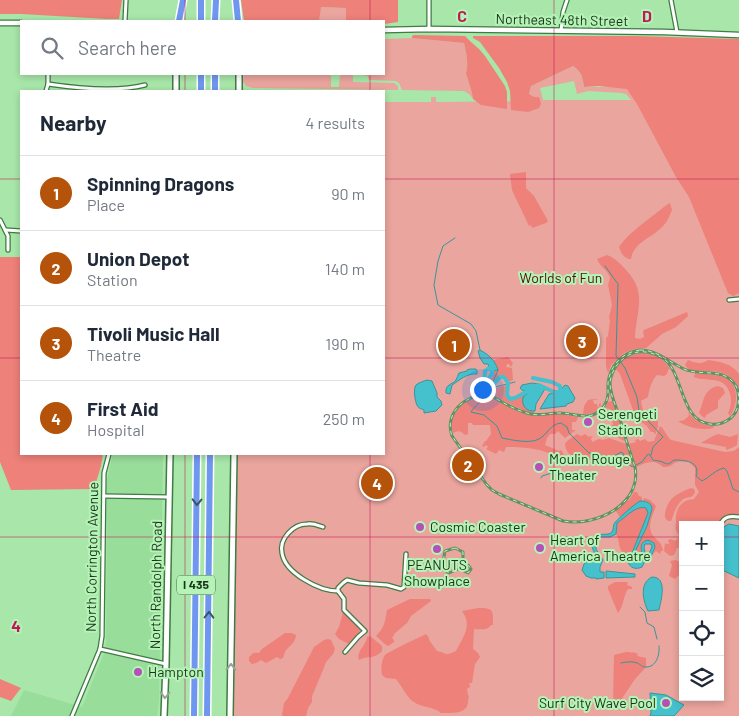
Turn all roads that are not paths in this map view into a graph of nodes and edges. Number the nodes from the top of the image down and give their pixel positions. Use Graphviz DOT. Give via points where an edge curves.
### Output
graph roads {
  1 [pos="126,0"];
  2 [pos="183,0"];
  3 [pos="201,0"];
  4 [pos="216,0"];
  5 [pos="236,0"];
  6 [pos="429,0"];
  7 [pos="568,0"];
  8 [pos="671,0"];
  9 [pos="201,18"];
  10 [pos="216,18"];
  11 [pos="125,20"];
  12 [pos="179,20"];
  13 [pos="238,20"];
  14 [pos="0,23"];
  15 [pos="20,23"];
  16 [pos="385,30"];
  17 [pos="429,30"];
  18 [pos="561,31"];
  19 [pos="677,33"];
  20 [pos="739,35"];
  21 [pos="48,75"];
  22 [pos="176,75"];
  23 [pos="201,75"];
  24 [pos="215,75"];
  25 [pos="240,75"];
  26 [pos="48,84"];
  27 [pos="145,85"];
  28 [pos="46,90"];
  29 [pos="176,90"];
  30 [pos="201,90"];
  31 [pos="215,90"];
  32 [pos="239,90"];
  33 [pos="0,220"];
  34 [pos="6,230"];
  35 [pos="20,230"];
  36 [pos="8,250"];
  37 [pos="739,298"];
  38 [pos="729,300"];
  39 [pos="109,455"];
  40 [pos="170,455"];
  41 [pos="197,455"];
  42 [pos="210,455"];
  43 [pos="234,455"];
  44 [pos="104,496"];
  45 [pos="169,497"];
  46 [pos="739,517"];
  47 [pos="722,521"];
  48 [pos="322,527"];
  49 [pos="406,554"];
  50 [pos="338,591"];
  51 [pos="100,648"];
  52 [pos="345,652"];
  53 [pos="166,664"];
  54 [pos="72,716"];
  55 [pos="164,716"];
  56 [pos="194,716"];
  57 [pos="207,716"];
  58 [pos="230,716"];
  1 -- 11 [label="street"];
  2 -- 12 [label="highway"];
  3 -- 9 [label="highway"];
  4 -- 10 [label="highway"];
  5 -- 13 [label="highway"];
  6 -- 17 [label="street"];
  7 -- 18 [label="street"];
  8 -- 19 [label="street"];
  14 -- 15 [label="street"];
  16 -- 17 [label="street, Northeast 48th Street"];
  17 -- 18 [label="street, Northeast 48th Street"];
  18 -- 19 [label="street, Northeast 48th Street"];
  19 -- 20 [label="street, Northeast 48th Street"];
  21 -- 26 [label="street"];
  22 -- 29 [label="main road"];
  23 -- 30 [label="highway"];
  24 -- 31 [label="highway"];
  25 -- 32 [label="main road"];
  26 -- 27 [label="street" via="85,88"];
  26 -- 28 [label="street"];
  33 -- 34 [label="street"];
  34 -- 35 [label="street"];
  34 -- 36 [label="street"];
  37 -- 38 [label="street"];
  39 -- 44 [label="street, North Corrington Avenue" via="104,473"];
  40 -- 45 [label="main road, North Randolph Road"];
  41 -- 56 [label="highway, I 435, one-way"];
  57 -- 42 [label="highway, I 435, one-way"];
  58 -- 43 [label="main road, one-way"];
  44 -- 45 [label="street"];
  44 -- 51 [label="street, North Corrington Avenue"];
  45 -- 53 [label="main road, North Randolph Road"];
  46 -- 47 [label="street" via="727,517"];
  48 -- 50 [label="street" via="310,524 297,526 285,537 282,554 300,578 323,589"];
  49 -- 50 [label="street" via="404,587 401,589 347,580"];
  50 -- 52 [label="street" via="344,599 344,610 365,631"];
  51 -- 53 [label="street"];
  51 -- 54 [label="street, North Corrington Avenue"];
  53 -- 55 [label="main road, North Randolph Road, one-way"];
}
